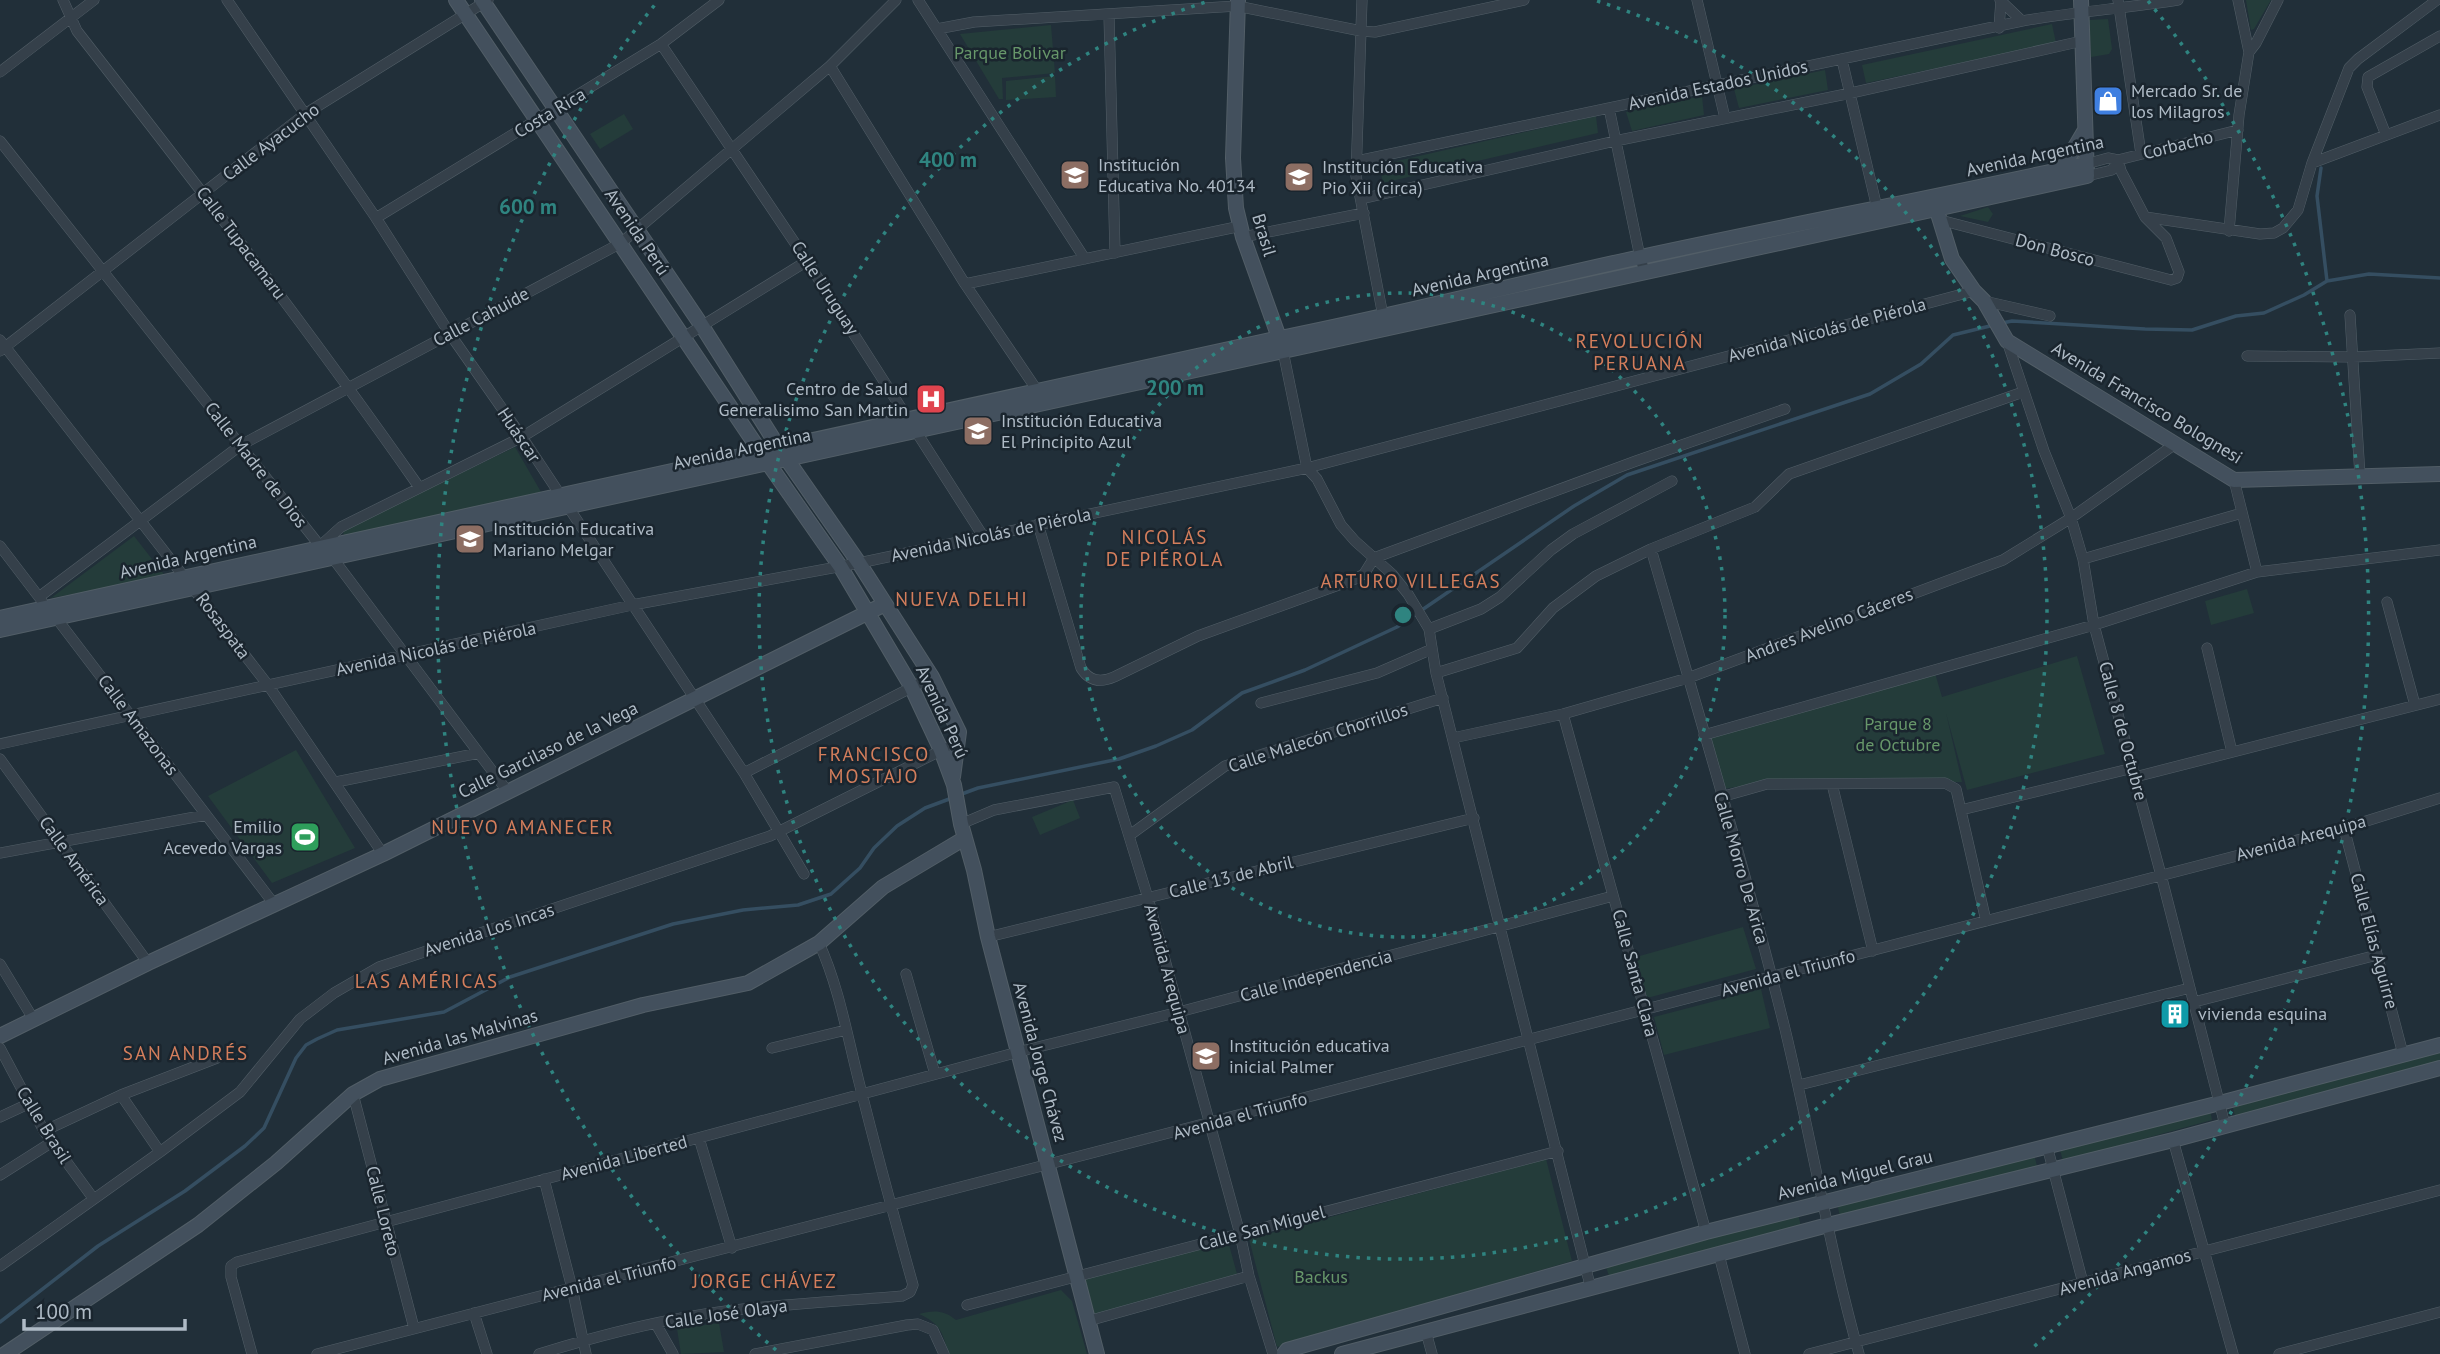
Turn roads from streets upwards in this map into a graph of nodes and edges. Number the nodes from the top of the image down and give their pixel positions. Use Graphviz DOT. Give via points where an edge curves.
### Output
graph roads {
  1 [pos="63,0"];
  2 [pos="94,0"];
  3 [pos="227,0"];
  4 [pos="456,0"];
  5 [pos="719,0"];
  6 [pos="896,0"];
  7 [pos="918,0"];
  8 [pos="1362,0"];
  9 [pos="1524,0"];
  10 [pos="1697,0"];
  11 [pos="2001,0"];
  12 [pos="2178,0"];
  13 [pos="2238,0"];
  14 [pos="2278,0"];
  15 [pos="2437,0"];
  16 [pos="485,1"];
  17 [pos="1237,3"];
  18 [pos="2118,5"];
  19 [pos="2080,6"];
  20 [pos="465,13"];
  21 [pos="1109,15"];
  22 [pos="72,16"];
  23 [pos="2022,21"];
  24 [pos="1999,28"];
  25 [pos="937,29"];
  26 [pos="1361,32"];
  27 [pos="2440,36"];
  28 [pos="2081,41"];
  29 [pos="661,44"];
  30 [pos="2249,51"];
  31 [pos="1842,60"];
  32 [pos="830,66"];
  33 [pos="0,72"];
  34 [pos="1717,86"];
  35 [pos="1851,93"];
  36 [pos="1609,108"];
  37 [pos="556,109"];
  38 [pos="305,114"];
  39 [pos="2440,115"];
  40 [pos="1725,118"];
  41 [pos="538,120"];
  42 [pos="2085,129"];
  43 [pos="2238,130"];
  44 [pos="2386,135"];
  45 [pos="0,141"];
  46 [pos="1615,141"];
  47 [pos="733,148"];
  48 [pos="2141,154"];
  49 [pos="2118,160"];
  50 [pos="1357,161"];
  51 [pos="2314,162"];
  52 [pos="2087,170"];
  53 [pos="2063,175"];
  54 [pos="203,192"];
  55 [pos="1361,199"];
  56 [pos="1936,209"];
  57 [pos="1364,213"];
  58 [pos="1879,215"];
  59 [pos="2145,217"];
  60 [pos="376,218"];
  61 [pos="637,229"];
  62 [pos="2229,231"];
  63 [pos="1242,232"];
  64 [pos="621,243"];
  65 [pos="1115,253"];
  66 [pos="1640,257"];
  67 [pos="1084,259"];
  68 [pos="807,261"];
  69 [pos="102,271"];
  70 [pos="1646,272"];
  71 [pos="1574,281"];
  72 [pos="965,284"];
  73 [pos="1983,302"];
  74 [pos="2350,315"];
  75 [pos="2050,316"];
  76 [pos="1385,323"];
  77 [pos="702,326"];
  78 [pos="450,334"];
  79 [pos="684,337"];
  80 [pos="2006,340"];
  81 [pos="1281,344"];
  82 [pos="2,346"];
  83 [pos="2440,353"];
  84 [pos="2247,356"];
  85 [pos="2353,357"];
  86 [pos="349,387"];
  87 [pos="2023,392"];
  88 [pos="1042,397"];
  89 [pos="1786,409"];
  90 [pos="911,425"];
  91 [pos="522,437"];
  92 [pos="2175,444"];
  93 [pos="241,445"];
  94 [pos="783,453"];
  95 [pos="764,458"];
  96 [pos="1307,468"];
  97 [pos="2440,474"];
  98 [pos="2360,476"];
  99 [pos="2234,480"];
  100 [pos="1672,481"];
  101 [pos="419,488"];
  102 [pos="563,500"];
  103 [pos="2242,513"];
  104 [pos="2071,518"];
  105 [pos="139,519"];
  106 [pos="1038,524"];
  107 [pos="983,536"];
  108 [pos="0,546"];
  109 [pos="320,546"];
  110 [pos="1651,549"];
  111 [pos="2440,550"];
  112 [pos="332,557"];
  113 [pos="1374,558"];
  114 [pos="2082,559"];
  115 [pos="859,563"];
  116 [pos="263,566"];
  117 [pos="840,566"];
  118 [pos="2257,572"];
  119 [pos="189,583"];
  120 [pos="2387,602"];
  121 [pos="885,604"];
  122 [pos="632,606"];
  123 [pos="48,608"];
  124 [pos="867,612"];
  125 [pos="0,618"];
  126 [pos="2094,625"];
  127 [pos="1427,626"];
  128 [pos="0,630"];
  129 [pos="2207,648"];
  130 [pos="1432,649"];
  131 [pos="406,657"];
  132 [pos="1436,673"];
  133 [pos="932,677"];
  134 [pos="1688,678"];
  135 [pos="268,685"];
  136 [pos="911,686"];
  137 [pos="1443,698"];
  138 [pos="694,699"];
  139 [pos="2440,699"];
  140 [pos="1261,704"];
  141 [pos="2415,705"];
  142 [pos="130,714"];
  143 [pos="1563,714"];
  144 [pos="1704,735"];
  145 [pos="1453,737"];
  146 [pos="0,744"];
  147 [pos="957,744"];
  148 [pos="941,750"];
  149 [pos="478,752"];
  150 [pos="2232,752"];
  151 [pos="0,759"];
  152 [pos="744,773"];
  153 [pos="2134,773"];
  154 [pos="336,782"];
  155 [pos="953,782"];
  156 [pos="1832,784"];
  157 [pos="508,792"];
  158 [pos="1721,797"];
  159 [pos="2440,798"];
  160 [pos="1961,810"];
  161 [pos="206,815"];
  162 [pos="1474,818"];
  163 [pos="962,825"];
  164 [pos="2344,828"];
  165 [pos="780,831"];
  166 [pos="1130,835"];
  167 [pos="60,842"];
  168 [pos="0,853"];
  169 [pos="383,854"];
  170 [pos="804,874"];
  171 [pos="2161,875"];
  172 [pos="1614,896"];
  173 [pos="1148,898"];
  174 [pos="274,904"];
  175 [pos="1986,921"];
  176 [pos="1500,926"];
  177 [pos="988,937"];
  178 [pos="819,943"];
  179 [pos="1873,951"];
  180 [pos="2377,955"];
  181 [pos="148,963"];
  182 [pos="0,964"];
  183 [pos="906,974"];
  184 [pos="1772,977"];
  185 [pos="2190,988"];
  186 [pos="2194,1002"];
  187 [pos="1645,1011"];
  188 [pos="1180,1012"];
  189 [pos="34,1020"];
  190 [pos="846,1030"];
  191 [pos="0,1036"];
  192 [pos="1527,1041"];
  193 [pos="2440,1045"];
  194 [pos="0,1048"];
  195 [pos="772,1048"];
  196 [pos="1018,1052"];
  197 [pos="2403,1054"];
  198 [pos="217,1058"];
  199 [pos="2440,1068"];
  200 [pos="935,1074"];
  201 [pos="1799,1086"];
  202 [pos="353,1094"];
  203 [pos="121,1095"];
  204 [pos="862,1095"];
  205 [pos="2220,1103"];
  206 [pos="28,1104"];
  207 [pos="0,1117"];
  208 [pos="1210,1123"];
  209 [pos="2225,1125"];
  210 [pos="44,1130"];
  211 [pos="699,1138"];
  212 [pos="2173,1140"];
  213 [pos="52,1142"];
  214 [pos="2047,1146"];
  215 [pos="1558,1151"];
  216 [pos="159,1152"];
  217 [pos="1047,1165"];
  218 [pos="2054,1170"];
  219 [pos="0,1175"];
  220 [pos="544,1179"];
  221 [pos="2440,1190"];
  222 [pos="93,1198"];
  223 [pos="1822,1203"];
  224 [pos="891,1206"];
  225 [pos="385,1222"];
  226 [pos="1828,1225"];
  227 [pos="1706,1232"];
  228 [pos="1240,1234"];
  229 [pos="732,1248"];
  230 [pos="2206,1251"];
  231 [pos="1719,1255"];
  232 [pos="0,1266"];
  233 [pos="1585,1267"];
  234 [pos="1076,1276"];
  235 [pos="1249,1276"];
  236 [pos="2083,1283"];
  237 [pos="572,1288"];
  238 [pos="1591,1289"];
  239 [pos="967,1305"];
  240 [pos="2440,1312"];
  241 [pos="474,1313"];
  242 [pos="1088,1321"];
  243 [pos="656,1324"];
  244 [pos="414,1328"];
  245 [pos="1426,1332"];
  246 [pos="584,1340"];
  247 [pos="1855,1342"];
  248 [pos="5,1354"];
  249 [pos="251,1354"];
  250 [pos="317,1354"];
  251 [pos="487,1354"];
  252 [pos="539,1354"];
  253 [pos="586,1354"];
  254 [pos="673,1354"];
  255 [pos="755,1354"];
  256 [pos="944,1354"];
  257 [pos="1097,1354"];
  258 [pos="1273,1354"];
  259 [pos="1284,1354"];
  260 [pos="1342,1354"];
  261 [pos="1432,1354"];
  262 [pos="1745,1354"];
  263 [pos="1809,1354"];
  264 [pos="1859,1354"];
  265 [pos="2234,1354"];
  266 [pos="2278,1354"];
  1 -- 22 [label="street, Calle Tupacamaru"];
  2 -- 22 [label="street"];
  3 -- 38 [label="street, Huáscar"];
  4 -- 20 [label="street, Avenida Perú"];
  5 -- 29 [label="street, Costa Rica"];
  6 -- 32 [label="street, Calle Cahuide"];
  7 -- 25 [label="street"];
  8 -- 26 [label="street"];
  9 -- 26 [label="street"];
  10 -- 34 [label="street"];
  11 -- 23 [label="street"];
  11 -- 24 [label="street"];
  12 -- 18 [label="street, Avenida Estados Unidos"];
  13 -- 30 [label="street"];
  14 -- 30 [label="street"];
  15 -- 51 [label="street" via="2350,68"];
  16 -- 20 [label="street, Calle Ayacucho"];
  16 -- 37 [label="street, Avenida Perú"];
  17 -- 21 [label="street"];
  17 -- 26 [label="street"];
  17 -- 63 [label="street, Brasil" via="1233,183"];
  18 -- 19 [label="street, Avenida Estados Unidos"];
  18 -- 48 [label="street"];
  19 -- 23 [label="street, Avenida Estados Unidos"];
  19 -- 28 [label="street"];
  20 -- 38 [label="street, Calle Ayacucho"];
  20 -- 41 [label="street, Avenida Perú"];
  21 -- 25 [label="street" via="974,22"];
  21 -- 65 [label="street"];
  22 -- 33 [label="street"];
  22 -- 54 [label="street, Calle Tupacamaru" via="77,31"];
  23 -- 24 [label="street, Avenida Estados Unidos"];
  24 -- 31 [label="street, Avenida Estados Unidos"];
  25 -- 67 [label="street"];
  26 -- 50 [label="street"];
  27 -- 44 [label="street" via="2368,77 2367,87"];
  28 -- 35 [label="street, Avenida Estados Unidos"];
  28 -- 42 [label="street"];
  29 -- 37 [label="street, Costa Rica"];
  29 -- 47 [label="street, Calle Uruguay"];
  30 -- 43 [label="street"];
  31 -- 34 [label="street, Avenida Estados Unidos"];
  31 -- 35 [label="street"];
  32 -- 47 [label="street, Calle Cahuide"];
  32 -- 72 [label="street"];
  34 -- 36 [label="street, Avenida Estados Unidos"];
  34 -- 40 [label="street"];
  35 -- 40 [label="street, Avenida Estados Unidos"];
  35 -- 58 [label="street"];
  36 -- 46 [label="street"];
  36 -- 50 [label="street, Avenida Estados Unidos"];
  37 -- 41 [label="street, Costa Rica"];
  37 -- 61 [label="street, Avenida Perú"];
  38 -- 54 [label="street, Calle Ayacucho"];
  38 -- 60 [label="street, Huáscar"];
  39 -- 44 [label="street"];
  40 -- 46 [label="street, Avenida Estados Unidos"];
  41 -- 60 [label="street, Costa Rica"];
  41 -- 64 [label="street, Avenida Perú"];
  42 -- 52 [label="street"];
  42 -- 53 [label="street"];
  43 -- 48 [label="street, Corbacho"];
  43 -- 62 [label="street"];
  44 -- 51 [label="street"];
  45 -- 69 [label="street, Calle Madre de Dios"];
  46 -- 55 [label="street, Avenida Estados Unidos"];
  46 -- 66 [label="street"];
  47 -- 61 [label="street, Calle Cahuide"];
  47 -- 68 [label="street, Calle Uruguay"];
  48 -- 49 [label="street, Corbacho"];
  49 -- 52 [label="street, Avenida Argentina" via="2108,158"];
  49 -- 59 [label="street"];
  50 -- 55 [label="street"];
  51 -- 62 [label="street" via="2298,210 2283,229 2260,234"];
  52 -- 53 [label="street, Avenida Argentina"];
  53 -- 56 [label="street, Avenida Argentina"];
  54 -- 69 [label="street, Calle Ayacucho"];
  54 -- 86 [label="street, Calle Tupacamaru"];
  55 -- 57 [label="street"];
  56 -- 58 [label="street, Avenida Argentina"];
  56 -- 59 [label="street, Don Bosco" via="2171,280 2177,278 2179,272 2166,239"];
  56 -- 73 [label="street" via="1952,259"];
  57 -- 63 [label="street"];
  57 -- 76 [label="street"];
  58 -- 66 [label="street, Avenida Argentina"];
  58 -- 70 [label="street, Avenida Argentina"];
  59 -- 62 [label="street"];
  60 -- 78 [label="street, Huáscar"];
  61 -- 64 [label="street, Calle Cahuide"];
  61 -- 77 [label="street, Avenida Perú"];
  63 -- 65 [label="street"];
  63 -- 81 [label="street, Brasil"];
  64 -- 78 [label="street, Calle Cahuide"];
  64 -- 79 [label="street, Avenida Perú"];
  65 -- 67 [label="street"];
  66 -- 70 [label="street"];
  66 -- 71 [label="street, Avenida Argentina"];
  67 -- 72 [label="street"];
  68 -- 77 [label="street"];
  68 -- 90 [label="street, Calle Uruguay"];
  69 -- 82 [label="street, Calle Ayacucho"];
  69 -- 93 [label="street, Calle Madre de Dios"];
  70 -- 71 [label="street, Avenida Argentina"];
  71 -- 76 [label="street, Avenida Argentina"];
  72 -- 88 [label="street"];
  73 -- 75 [label="street"];
  73 -- 80 [label="street"];
  73 -- 96 [label="street, Avenida Nicolás de Piérola"];
  74 -- 85 [label="street"];
  76 -- 81 [label="street, Avenida Argentina"];
  77 -- 79 [label="street"];
  77 -- 94 [label="street, Avenida Perú"];
  78 -- 86 [label="street, Calle Cahuide"];
  78 -- 91 [label="street, Huáscar"];
  79 -- 91 [label="street"];
  79 -- 95 [label="street, Avenida Perú"];
  80 -- 87 [label="street, Calle 8 de Octubre"];
  80 -- 92 [label="street, Avenida Francisco Bolognesi"];
  81 -- 88 [label="street, Avenida Argentina"];
  81 -- 96 [label="street"];
  82 -- 105 [label="street, Rosaspata"];
  83 -- 85 [label="street"];
  84 -- 85 [label="street"];
  85 -- 98 [label="street"];
  86 -- 93 [label="street, Calle Cahuide"];
  86 -- 101 [label="street, Calle Tupacamaru"];
  87 -- 104 [label="street, Calle 8 de Octubre"];
  87 -- 110 [label="street" via="1789,474 1755,508"];
  88 -- 90 [label="street, Avenida Argentina"];
  89 -- 113 [label="street"];
  90 -- 94 [label="street, Avenida Argentina"];
  90 -- 107 [label="street, Calle Uruguay"];
  91 -- 101 [label="street"];
  91 -- 102 [label="street, Huáscar"];
  92 -- 99 [label="street, Avenida Francisco Bolognesi"];
  92 -- 104 [label="street, Andres Avelino Cáceres"];
  93 -- 105 [label="street, Calle Cahuide"];
  93 -- 109 [label="street, Calle Madre de Dios"];
  94 -- 95 [label="street, Avenida Argentina"];
  94 -- 115 [label="street, Avenida Perú"];
  95 -- 102 [label="street, Avenida Argentina"];
  95 -- 117 [label="street, Avenida Perú"];
  96 -- 106 [label="street, Avenida Nicolás de Piérola"];
  96 -- 113 [label="street" via="1341,524"];
  97 -- 98 [label="street, Avenida Francisco Bolognesi"];
  98 -- 99 [label="street, Avenida Francisco Bolognesi"];
  99 -- 103 [label="street"];
  100 -- 127 [label="street" via="1573,534 1491,603"];
  101 -- 109 [label="street" via="341,527"];
  102 -- 109 [label="street, Avenida Argentina"];
  102 -- 112 [label="street, Avenida Argentina"];
  102 -- 122 [label="street, Huáscar"];
  103 -- 114 [label="street"];
  103 -- 118 [label="street"];
  104 -- 114 [label="street, Calle 8 de Octubre"];
  104 -- 134 [label="street, Andres Avelino Cáceres" via="2003,560"];
  105 -- 119 [label="street, Rosaspata"];
  105 -- 123 [label="street, Calle Cahuide"];
  106 -- 107 [label="street, Avenida Nicolás de Piérola"];
  106 -- 113 [label="street" via="1080,668 1094,680 1108,680 1198,636 1355,579 1364,575"];
  107 -- 115 [label="street, Avenida Nicolás de Piérola"];
  108 -- 123 [label="street, Calle Amazonas"];
  109 -- 112 [label="street, Calle Madre de Dios"];
  109 -- 116 [label="street, Avenida Argentina"];
  110 -- 132 [label="street" via="1596,576 1553,608 1517,648"];
  110 -- 134 [label="street, Calle Morro De Arica"];
  111 -- 118 [label="street"];
  112 -- 116 [label="street, Avenida Argentina"];
  112 -- 131 [label="street, Calle Madre de Dios"];
  113 -- 127 [label="street" via="1392,574"];
  114 -- 126 [label="street, Calle 8 de Octubre"];
  115 -- 117 [label="street, Avenida Nicolás de Piérola"];
  115 -- 121 [label="street, Avenida Perú"];
  116 -- 119 [label="street, Avenida Argentina"];
  117 -- 122 [label="street, Avenida Nicolás de Piérola"];
  117 -- 124 [label="street, Avenida Perú"];
  118 -- 126 [label="street"];
  119 -- 123 [label="street, Avenida Argentina"];
  119 -- 135 [label="street, Rosaspata"];
  120 -- 141 [label="street"];
  121 -- 124 [label="street, Calle Garcilaso de la Vega"];
  121 -- 133 [label="street, Avenida Perú"];
  122 -- 131 [label="street, Avenida Nicolás de Piérola"];
  122 -- 138 [label="street, Huáscar"];
  123 -- 125 [label="street, Avenida Argentina"];
  123 -- 128 [label="street, Avenida Argentina"];
  123 -- 142 [label="street, Calle Amazonas"];
  124 -- 136 [label="street, Avenida Perú"];
  124 -- 138 [label="street, Calle Garcilaso de la Vega"];
  126 -- 144 [label="street"];
  126 -- 153 [label="street, Calle 8 de Octubre"];
  127 -- 130 [label="street"];
  129 -- 150 [label="street"];
  130 -- 132 [label="street"];
  130 -- 140 [label="street" via="1377,673"];
  131 -- 135 [label="street, Avenida Nicolás de Piérola"];
  131 -- 149 [label="street, Calle Madre de Dios"];
  132 -- 137 [label="street"];
  133 -- 136 [label="street"];
  133 -- 147 [label="street, Avenida Perú" via="959,732"];
  134 -- 143 [label="street, Andres Avelino Cáceres"];
  134 -- 144 [label="street, Calle Morro De Arica"];
  135 -- 142 [label="street, Avenida Nicolás de Piérola"];
  135 -- 154 [label="street, Rosaspata"];
  136 -- 148 [label="street, Avenida Perú"];
  136 -- 152 [label="street"];
  137 -- 145 [label="street"];
  137 -- 166 [label="street, Calle Malecón Chorrillos" via="1225,766"];
  138 -- 152 [label="street, Huáscar"];
  138 -- 157 [label="street, Calle Garcilaso de la Vega"];
  139 -- 141 [label="street"];
  141 -- 150 [label="street"];
  142 -- 146 [label="street, Avenida Nicolás de Piérola"];
  142 -- 161 [label="street, Calle Amazonas"];
  143 -- 145 [label="street, Andres Avelino Cáceres"];
  143 -- 172 [label="street, Calle Santa Clara"];
  144 -- 158 [label="street, Calle Morro De Arica"];
  145 -- 162 [label="street"];
  147 -- 148 [label="street, Avenida Los Incas"];
  147 -- 155 [label="street, Avenida Perú"];
  148 -- 155 [label="street, Avenida Perú"];
  148 -- 165 [label="street, Avenida Los Incas"];
  149 -- 154 [label="street"];
  149 -- 157 [label="street, Calle Madre de Dios"];
  150 -- 153 [label="street"];
  151 -- 167 [label="street, Calle América"];
  152 -- 165 [label="street, Huáscar"];
  153 -- 160 [label="street"];
  153 -- 171 [label="street, Calle 8 de Octubre"];
  154 -- 169 [label="street, Rosaspata"];
  155 -- 163 [label="street, Avenida Jorge Chávez"];
  156 -- 158 [label="street" via="1767,784"];
  156 -- 160 [label="street" via="1945,783 1956,789"];
  156 -- 179 [label="street"];
  157 -- 169 [label="street, Calle Garcilaso de la Vega"];
  158 -- 184 [label="street, Calle Morro De Arica"];
  159 -- 164 [label="street, Avenida Arequipa"];
  160 -- 175 [label="street"];
  161 -- 167 [label="street"];
  161 -- 174 [label="street, Calle Amazonas"];
  162 -- 173 [label="street, Calle 13 de Abril"];
  162 -- 176 [label="street"];
  163 -- 166 [label="street, Avenida Arequipa" via="994,810 1114,787"];
  163 -- 177 [label="street, Avenida Jorge Chávez"];
  163 -- 178 [label="street, Avenida las Malvinas"];
  164 -- 171 [label="street, Avenida Arequipa"];
  164 -- 180 [label="street, Calle Elías Aguirre"];
  165 -- 170 [label="street, Huáscar"];
  165 -- 216 [label="street, Avenida Los Incas" via="380,967 300,1019 240,1092"];
  166 -- 173 [label="street, Avenida Arequipa"];
  167 -- 168 [label="street"];
  167 -- 181 [label="street, Calle América"];
  169 -- 174 [label="street, Calle Garcilaso de la Vega"];
  171 -- 175 [label="street, Avenida el Triunfo"];
  171 -- 185 [label="street, Calle 8 de Octubre"];
  172 -- 176 [label="street, Calle Independencia"];
  172 -- 187 [label="street, Calle Santa Clara"];
  173 -- 177 [label="street, Calle 13 de Abril"];
  173 -- 188 [label="street, Avenida Arequipa"];
  174 -- 181 [label="street, Calle Garcilaso de la Vega"];
  175 -- 179 [label="street, Avenida el Triunfo"];
  176 -- 188 [label="street, Calle Independencia"];
  176 -- 192 [label="street"];
  177 -- 196 [label="street, Avenida Jorge Chávez"];
  178 -- 190 [label="street"];
  178 -- 202 [label="street, Avenida las Malvinas" via="748,983 643,1005 380,1079"];
  179 -- 184 [label="street, Avenida el Triunfo"];
  180 -- 186 [label="street"];
  180 -- 197 [label="street, Calle Elías Aguirre"];
  181 -- 189 [label="street, Calle Garcilaso de la Vega"];
  182 -- 189 [label="street"];
  183 -- 200 [label="street"];
  184 -- 187 [label="street, Avenida el Triunfo"];
  184 -- 201 [label="street, Calle Morro De Arica"];
  185 -- 186 [label="street, Calle 8 de Octubre"];
  185 -- 201 [label="street"];
  186 -- 205 [label="street, Calle 8 de Octubre"];
  187 -- 192 [label="street, Avenida el Triunfo"];
  187 -- 227 [label="street, Calle Santa Clara"];
  188 -- 196 [label="street, Calle Independencia"];
  188 -- 208 [label="street, Avenida Arequipa"];
  189 -- 191 [label="street, Calle Garcilaso de la Vega"];
  190 -- 195 [label="street"];
  190 -- 204 [label="street"];
  192 -- 208 [label="street, Avenida el Triunfo"];
  192 -- 215 [label="street"];
  193 -- 197 [label="street, Avenida Miguel Grau"];
  194 -- 206 [label="street, Calle Brasil"];
  196 -- 200 [label="street, Avenida Liberted"];
  196 -- 217 [label="street, Avenida Jorge Chávez"];
  197 -- 205 [label="street, Avenida Miguel Grau"];
  198 -- 203 [label="street"];
  199 -- 209 [label="street"];
  200 -- 204 [label="street, Avenida Liberted"];
  201 -- 223 [label="street, Calle Morro De Arica"];
  202 -- 225 [label="street, Calle Loreto"];
  202 -- 248 [label="street, Avenida las Malvinas" via="198,1225"];
  203 -- 210 [label="street"];
  203 -- 216 [label="street"];
  204 -- 211 [label="street, Avenida Liberted"];
  204 -- 224 [label="street"];
  205 -- 209 [label="street, Calle 8 de Octubre"];
  205 -- 214 [label="street, Avenida Miguel Grau"];
  206 -- 207 [label="street"];
  206 -- 210 [label="street, Calle Brasil"];
  208 -- 217 [label="street, Avenida el Triunfo"];
  208 -- 228 [label="street, Avenida Arequipa"];
  209 -- 212 [label="street"];
  210 -- 213 [label="street, Calle Brasil"];
  211 -- 220 [label="street, Avenida Liberted"];
  211 -- 229 [label="street"];
  212 -- 218 [label="street"];
  212 -- 230 [label="street"];
  213 -- 219 [label="street"];
  213 -- 222 [label="street, Calle Brasil"];
  214 -- 218 [label="street"];
  214 -- 223 [label="street, Avenida Miguel Grau"];
  215 -- 228 [label="street, Calle San Miguel"];
  215 -- 233 [label="street"];
  216 -- 222 [label="street, Avenida Los Incas"];
  217 -- 224 [label="street, Avenida el Triunfo"];
  217 -- 234 [label="street, Avenida Jorge Chávez"];
  218 -- 226 [label="street"];
  218 -- 236 [label="street"];
  220 -- 225 [label="street, Avenida Liberted"];
  220 -- 237 [label="street"];
  221 -- 230 [label="street, Avenida Angamos"];
  222 -- 232 [label="street, Avenida Los Incas"];
  223 -- 226 [label="street, Calle Morro De Arica"];
  223 -- 227 [label="street, Avenida Miguel Grau"];
  224 -- 229 [label="street, Avenida el Triunfo"];
  224 -- 243 [label="street, Calle José Olaya" via="913,1285 910,1292 726,1311"];
  225 -- 244 [label="street, Calle Loreto"];
  225 -- 249 [label="street, Avenida Liberted" via="231,1266"];
  226 -- 231 [label="street"];
  226 -- 247 [label="street, Calle Morro De Arica"];
  227 -- 233 [label="street, Avenida Miguel Grau"];
  228 -- 234 [label="street, Calle San Miguel"];
  228 -- 235 [label="street, Avenida Arequipa"];
  229 -- 237 [label="street, Avenida el Triunfo"];
  230 -- 236 [label="street, Avenida Angamos"];
  230 -- 265 [label="street"];
  231 -- 238 [label="street"];
  231 -- 262 [label="street"];
  233 -- 238 [label="street"];
  233 -- 259 [label="street, Avenida Miguel Grau"];
  234 -- 239 [label="street, Calle San Miguel"];
  234 -- 242 [label="street, Avenida Jorge Chávez"];
  235 -- 242 [label="street"];
  235 -- 258 [label="street, Avenida Arequipa"];
  236 -- 247 [label="street, Avenida Angamos"];
  237 -- 241 [label="street, Avenida el Triunfo"];
  237 -- 246 [label="street"];
  238 -- 245 [label="street"];
  240 -- 266 [label="street"];
  241 -- 244 [label="street, Avenida el Triunfo"];
  241 -- 251 [label="street"];
  242 -- 257 [label="street, Avenida Jorge Chávez"];
  243 -- 246 [label="street, Calle José Olaya"];
  243 -- 254 [label="street"];
  244 -- 250 [label="street, Avenida el Triunfo"];
  245 -- 260 [label="street"];
  245 -- 261 [label="street"];
  246 -- 252 [label="street, Calle José Olaya"];
  246 -- 253 [label="street"];
  247 -- 263 [label="street, Avenida Angamos"];
  247 -- 264 [label="street, Calle Morro De Arica"];
  255 -- 256 [label="street" via="918,1324 933,1330"];
}
